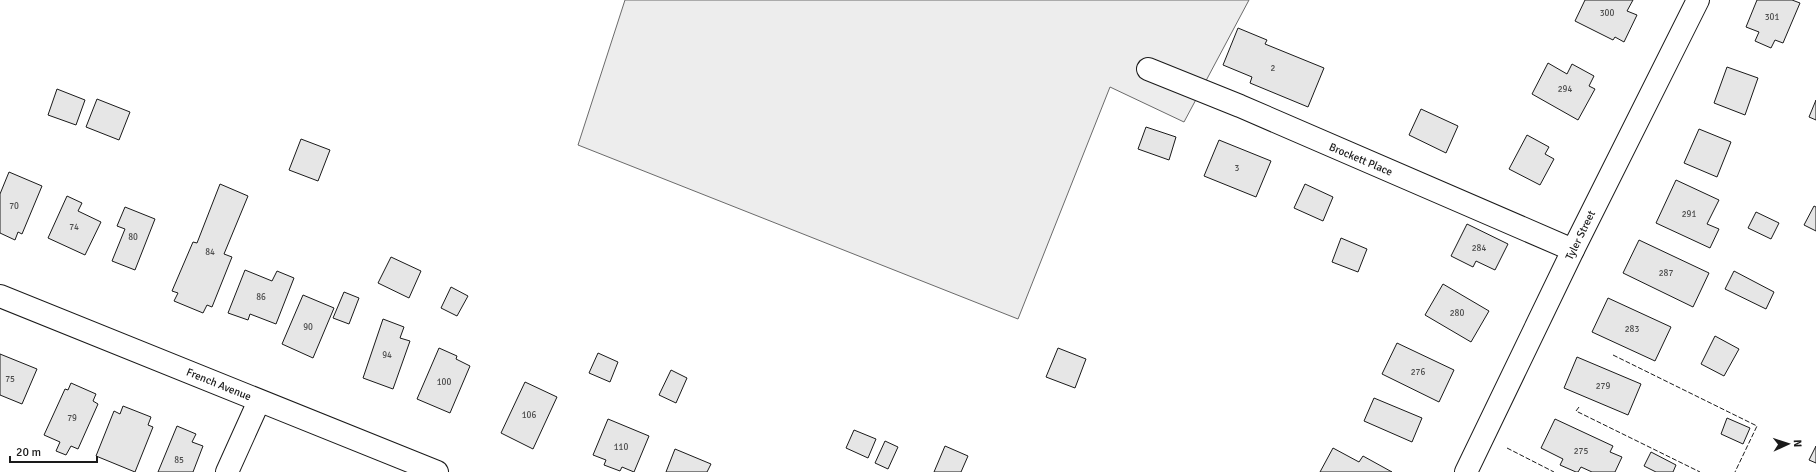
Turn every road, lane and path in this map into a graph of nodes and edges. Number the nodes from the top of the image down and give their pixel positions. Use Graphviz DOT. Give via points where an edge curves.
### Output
graph roads {
  1 [pos="1698,0"];
  2 [pos="1148,69"];
  3 [pos="1573,250"];
  4 [pos="0,296"];
  5 [pos="259,401"];
  6 [pos="228,472"];
  7 [pos="437,472"];
  8 [pos="1466,472"];
  1 -- 3 [label="street, Tyler Street"];
  2 -- 3 [label="street, Brockett Place" via="1240,106"];
  3 -- 8 [label="street, Tyler Street"];
  4 -- 5 [label="street, French Avenue"];
  5 -- 6 [label="street"];
  5 -- 7 [label="street, French Avenue"];
}
